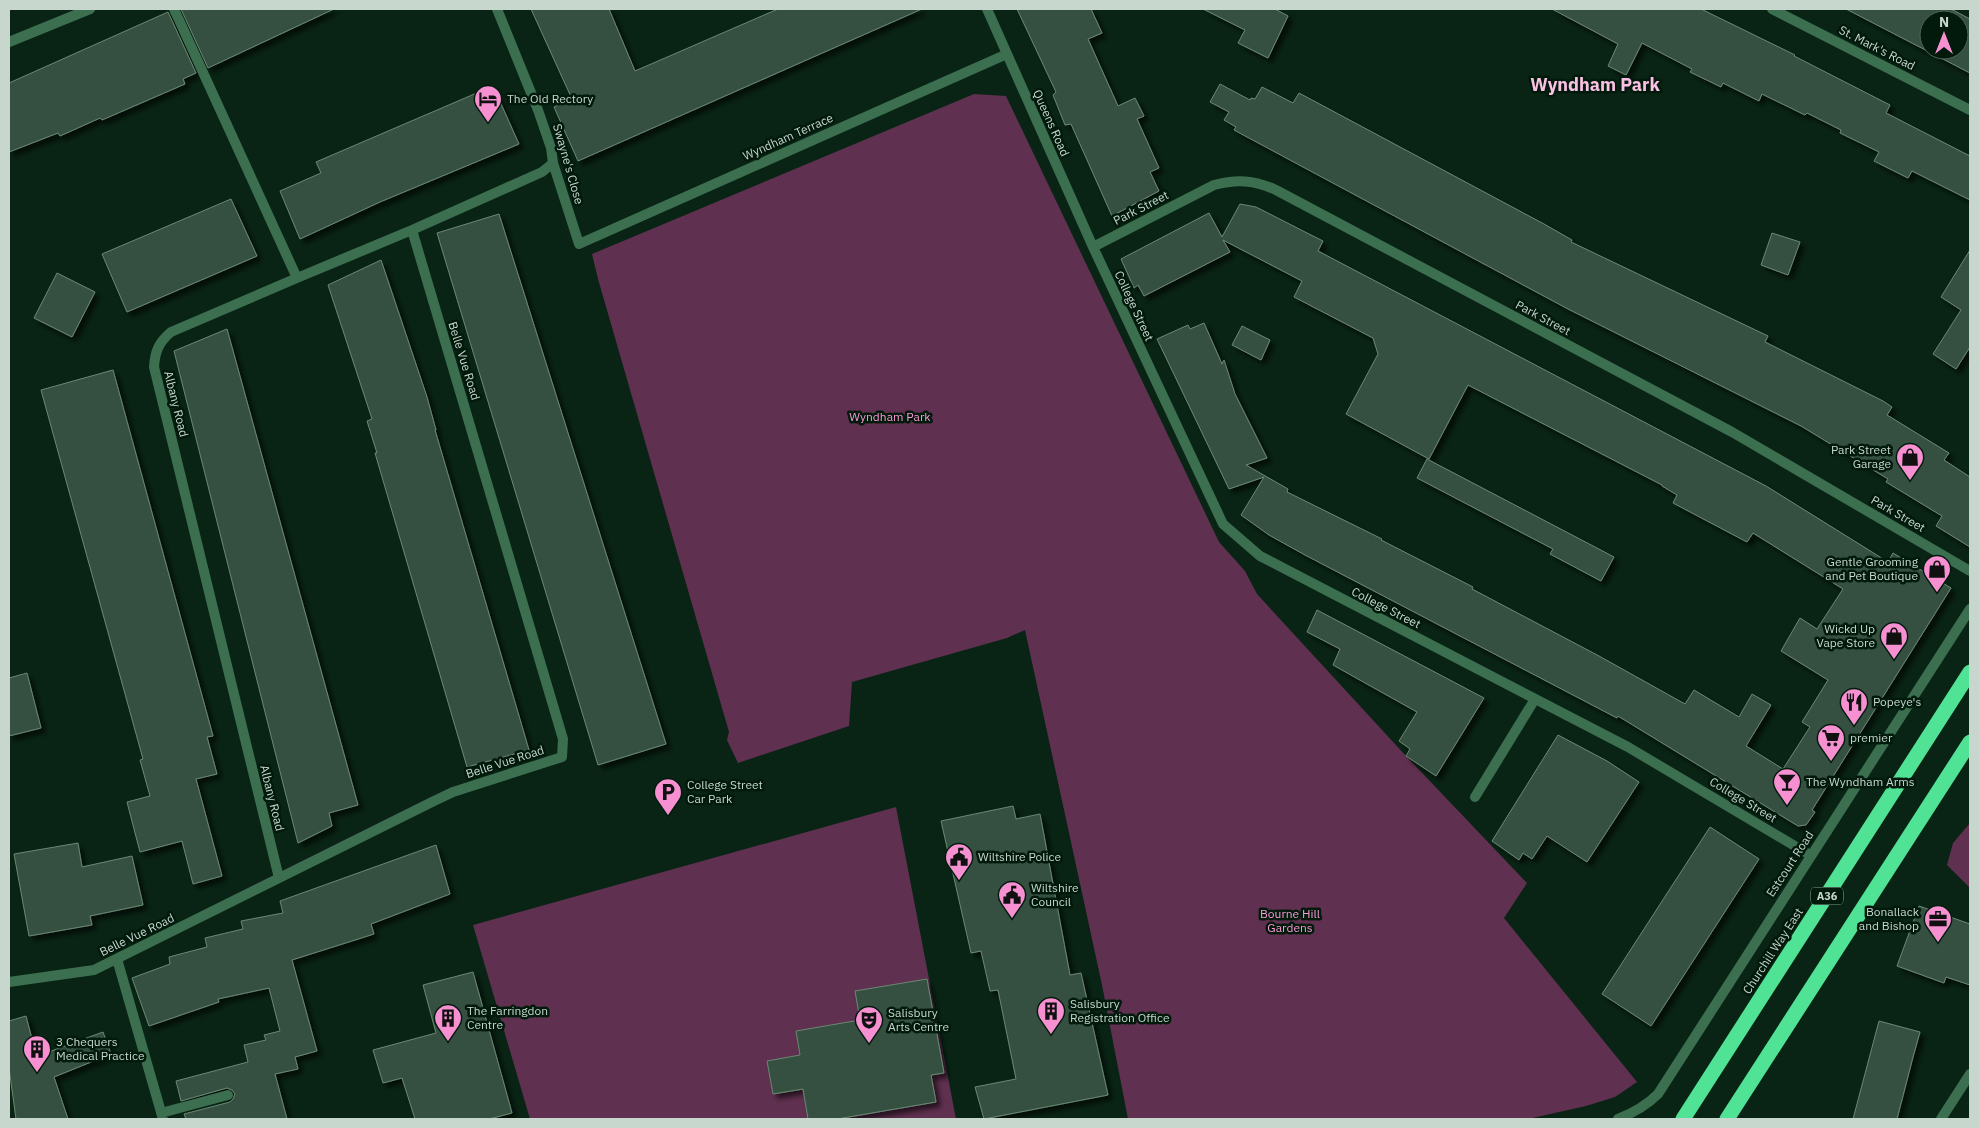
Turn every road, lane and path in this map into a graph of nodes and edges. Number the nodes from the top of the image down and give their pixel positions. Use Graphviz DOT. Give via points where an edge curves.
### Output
graph roads {
  1 [pos="90,9"];
  2 [pos="174,9"];
  3 [pos="497,9"];
  4 [pos="987,9"];
  5 [pos="1772,9"];
  6 [pos="9,42"];
  7 [pos="1007,54"];
  8 [pos="1970,110"];
  9 [pos="553,163"];
  10 [pos="412,230"];
  11 [pos="579,244"];
  12 [pos="1093,247"];
  13 [pos="297,278"];
  14 [pos="1970,571"];
  15 [pos="1970,609"];
  16 [pos="1970,672"];
  17 [pos="1535,699"];
  18 [pos="1970,742"];
  19 [pos="1475,797"];
  20 [pos="1810,855"];
  21 [pos="279,878"];
  22 [pos="117,959"];
  23 [pos="9,982"];
  24 [pos="1970,1074"];
  25 [pos="228,1095"];
  26 [pos="162,1116"];
  27 [pos="1618,1119"];
  28 [pos="1683,1119"];
  29 [pos="1727,1119"];
  30 [pos="1941,1119"];
  1 -- 6 [label="street"];
  2 -- 13 [label="street"];
  3 -- 9 [label="street, Swayne's Close" via="538,110"];
  4 -- 7 [label="street, Queens Road"];
  5 -- 8 [label="street, St. Mark's Road"];
  7 -- 11 [label="street, Wyndham Terrace"];
  7 -- 12 [label="street, Queens Road"];
  9 -- 10 [label="street" via="542,172"];
  9 -- 11 [label="street, Swayne's Close"];
  10 -- 13 [label="street"];
  10 -- 21 [label="street, Belle Vue Road" via="563,739 562,757 453,792"];
  12 -- 14 [label="street, Park Street" via="1214,185 1245,180 1260,183 1732,432"];
  12 -- 17 [label="street, College Street" via="1223,524 1260,556"];
  13 -- 21 [label="street, Albany Road" via="171,332 161,341 154,367"];
  15 -- 20 [label="street, Estcourt Road"];
  16 -- 28 [label="highway, Churchill Way East / A36"];
  17 -- 19 [label="street"];
  17 -- 20 [label="street, College Street" via="1628,747"];
  18 -- 29 [label="highway, A36"];
  20 -- 27 [label="street, Estcourt Road" via="1658,1094 1636,1111"];
  21 -- 22 [label="street, Belle Vue Road"];
  22 -- 23 [label="street, Belle Vue Road" via="94,970"];
  22 -- 26 [label="street"];
  24 -- 30 [label="street"];
  25 -- 26 [label="street"];
}
